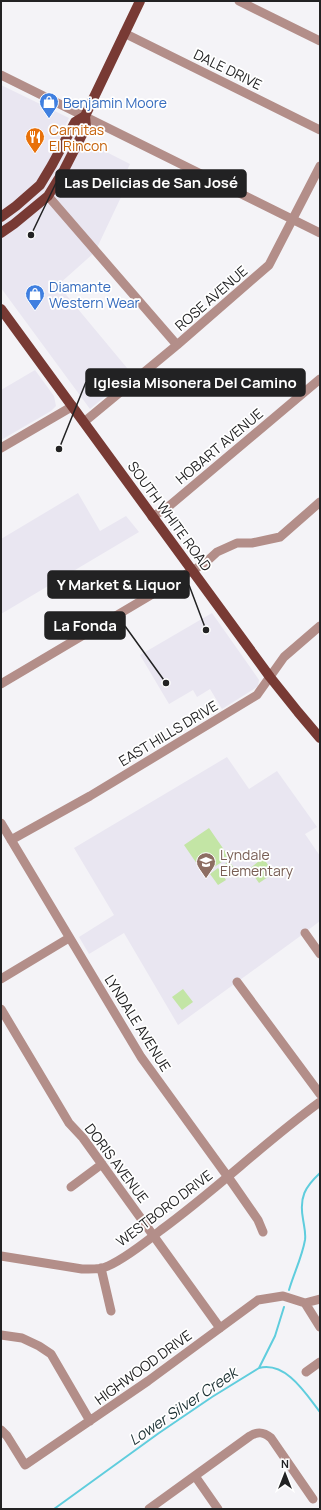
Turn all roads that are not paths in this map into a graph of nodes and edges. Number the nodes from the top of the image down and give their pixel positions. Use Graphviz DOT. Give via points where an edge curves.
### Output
graph roads {
  1 [pos="140,1"];
  2 [pos="239,1"];
  3 [pos="124,33"];
  4 [pos="320,41"];
  5 [pos="1,76"];
  6 [pos="85,116"];
  7 [pos="320,130"];
  8 [pos="320,166"];
  9 [pos="40,185"];
  10 [pos="48,196"];
  11 [pos="1,217"];
  12 [pos="292,219"];
  13 [pos="1,233"];
  14 [pos="320,234"];
  15 [pos="1,309"];
  16 [pos="177,345"];
  17 [pos="320,379"];
  18 [pos="72,406"];
  19 [pos="84,422"];
  20 [pos="1,448"];
  21 [pos="320,502"];
  22 [pos="152,517"];
  23 [pos="192,570"];
  24 [pos="320,626"];
  25 [pos="270,677"];
  26 [pos="1,684"];
  27 [pos="320,738"];
  28 [pos="1,823"];
  29 [pos="12,840"];
  30 [pos="305,933"];
  31 [pos="69,938"];
  32 [pos="320,954"];
  33 [pos="1,979"];
  34 [pos="237,982"];
  35 [pos="1,1009"];
  36 [pos="320,1094"];
  37 [pos="320,1102"];
  38 [pos="102,1164"];
  39 [pos="228,1177"];
  40 [pos="71,1187"];
  41 [pos="263,1232"];
  42 [pos="154,1236"];
  43 [pos="1,1256"];
  44 [pos="101,1268"];
  45 [pos="320,1299"];
  46 [pos="305,1303"];
  47 [pos="111,1311"];
  48 [pos="320,1327"];
  49 [pos="220,1328"];
  50 [pos="1,1335"];
  51 [pos="320,1362"];
  52 [pos="306,1372"];
  53 [pos="90,1421"];
  54 [pos="1,1430"];
  55 [pos="195,1476"];
  56 [pos="313,1499"];
  57 [pos="149,1509"];
  58 [pos="218,1509"];
  1 -- 3 [label="main road"];
  2 -- 4 [label="street"];
  3 -- 6 [label="main road"];
  3 -- 7 [label="street, DALE DRIVE"];
  5 -- 6 [label="street"];
  6 -- 9 [label="main road" via="74,122"];
  6 -- 10 [label="main road" via="86,127"];
  6 -- 12 [label="street"];
  8 -- 12 [label="street, ROSE AVENUE"];
  9 -- 10 [label="main road"];
  9 -- 11 [label="main road"];
  10 -- 13 [label="main road"];
  10 -- 16 [label="street"];
  12 -- 14 [label="street"];
  12 -- 16 [label="street, ROSE AVENUE" via="269,265"];
  15 -- 18 [label="main road, SOUTH WHITE ROAD"];
  16 -- 19 [label="street, ROSE AVENUE"];
  17 -- 22 [label="street, HOBART AVENUE" via="201,480"];
  18 -- 19 [label="main road, SOUTH WHITE ROAD"];
  18 -- 20 [label="street"];
  19 -- 22 [label="main road, SOUTH WHITE ROAD"];
  21 -- 23 [label="street" via="280,537 252,543 237,543 217,552"];
  22 -- 23 [label="main road, SOUTH WHITE ROAD"];
  23 -- 25 [label="main road, SOUTH WHITE ROAD"];
  23 -- 26 [label="street"];
  24 -- 25 [label="street, EAST HILLS DRIVE" via="284,657"];
  25 -- 27 [label="main road, SOUTH WHITE ROAD"];
  25 -- 29 [label="street, EAST HILLS DRIVE" via="258,695"];
  28 -- 29 [label="street, LYNDALE AVENUE"];
  29 -- 31 [label="street, LYNDALE AVENUE"];
  30 -- 32 [label="street"];
  31 -- 33 [label="street"];
  31 -- 39 [label="street, LYNDALE AVENUE" via="141,1057"];
  34 -- 36 [label="street"];
  35 -- 38 [label="street, DORIS AVENUE" via="69,1123"];
  37 -- 39 [label="street, WESTBORO DRIVE"];
  38 -- 40 [label="street"];
  38 -- 42 [label="street, DORIS AVENUE"];
  39 -- 41 [label="street, LYNDALE AVENUE" via="258,1220"];
  39 -- 42 [label="street, WESTBORO DRIVE"];
  42 -- 44 [label="street, WESTBORO DRIVE" via="118,1261"];
  42 -- 49 [label="street, DORIS AVENUE"];
  43 -- 44 [label="street, WESTBORO DRIVE" via="82,1269"];
  44 -- 47 [label="street"];
  45 -- 46 [label="street"];
  46 -- 48 [label="street"];
  46 -- 49 [label="street, HIGHWOOD DRIVE" via="283,1296 258,1300"];
  49 -- 53 [label="street, HIGHWOOD DRIVE"];
  50 -- 53 [label="street" via="22,1338 51,1354"];
  51 -- 52 [label="street"];
  53 -- 54 [label="street, HIGHWOOD DRIVE" via="25,1465"];
  55 -- 56 [label="street" via="250,1436 262,1432 271,1438"];
  55 -- 57 [label="street"];
  55 -- 58 [label="street"];
}
